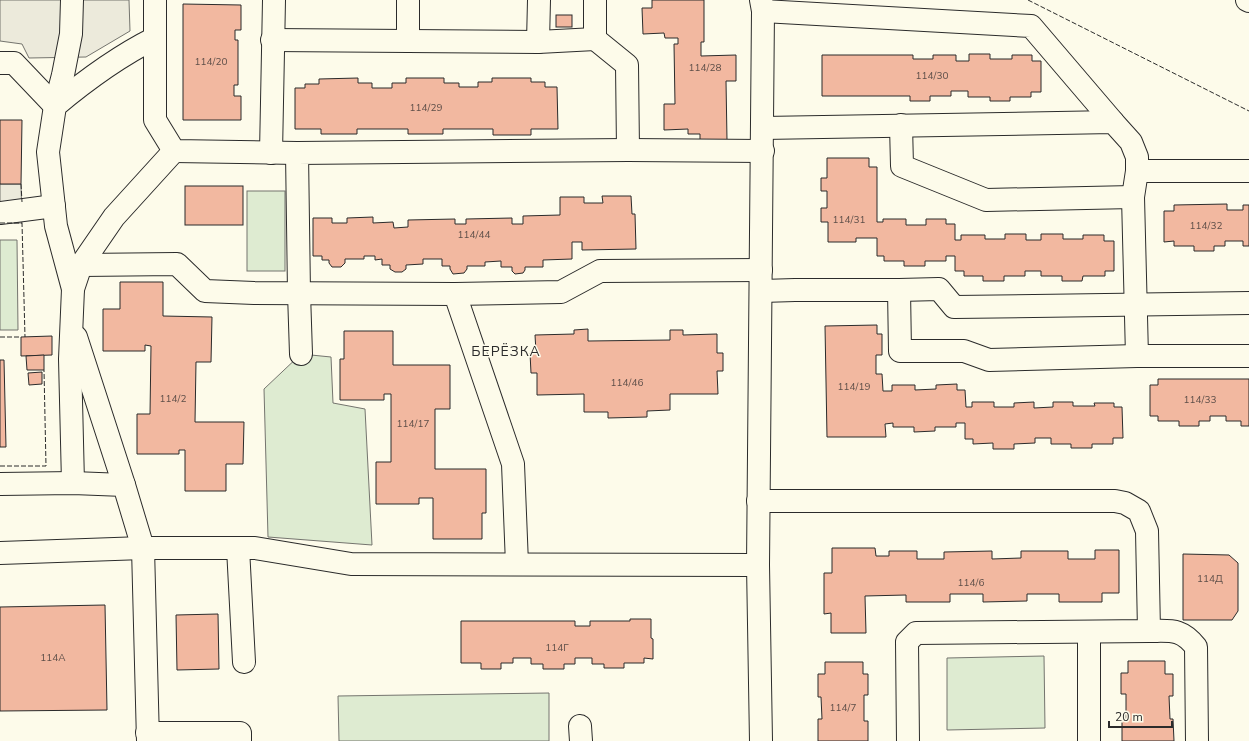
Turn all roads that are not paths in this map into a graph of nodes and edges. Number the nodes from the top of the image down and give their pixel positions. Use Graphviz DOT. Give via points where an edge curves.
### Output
graph roads {
  1 [pos="72,0"];
  2 [pos="155,0"];
  3 [pos="274,0"];
  4 [pos="408,0"];
  5 [pos="539,0"];
  6 [pos="595,0"];
  7 [pos="762,6"];
  8 [pos="155,38"];
  9 [pos="595,39"];
  10 [pos="272,40"];
  11 [pos="408,41"];
  12 [pos="538,42"];
  13 [pos="0,63"];
  14 [pos="55,106"];
  15 [pos="1114,122"];
  16 [pos="901,125"];
  17 [pos="763,128"];
  18 [pos="628,150"];
  19 [pos="174,151"];
  20 [pos="763,151"];
  21 [pos="271,153"];
  22 [pos="297,153"];
  23 [pos="1138,171"];
  24 [pos="1249,171"];
  25 [pos="1133,197"];
  26 [pos="54,206"];
  27 [pos="0,212"];
  28 [pos="81,265"];
  29 [pos="761,270"];
  30 [pos="73,289"];
  31 [pos="899,290"];
  32 [pos="761,291"];
  33 [pos="298,293"];
  34 [pos="455,294"];
  35 [pos="1249,303"];
  36 [pos="1137,305"];
  37 [pos="71,321"];
  38 [pos="301,354"];
  39 [pos="1138,356"];
  40 [pos="1249,356"];
  41 [pos="73,483"];
  42 [pos="0,484"];
  43 [pos="124,485"];
  44 [pos="758,501"];
  45 [pos="143,548"];
  46 [pos="238,548"];
  47 [pos="0,553"];
  48 [pos="517,564"];
  49 [pos="758,565"];
  50 [pos="1149,631"];
  51 [pos="1089,632"];
  52 [pos="244,662"];
  53 [pos="148,737"];
  54 [pos="240,741"];
  55 [pos="761,741"];
  56 [pos="908,741"];
  57 [pos="1089,741"];
  58 [pos="1197,741"];
  1 -- 14 [label="lane" via="71,34"];
  2 -- 8 [label="lane"];
  3 -- 10 [label="lane"];
  4 -- 11 [label="lane"];
  5 -- 12 [label="lane"];
  6 -- 9 [label="lane"];
  7 -- 15 [label="lane" via="1031,26"];
  7 -- 17 [label="lane"];
  8 -- 14 [label="lane" via="132,49 82,83"];
  8 -- 19 [label="lane" via="155,120"];
  9 -- 12 [label="lane"];
  9 -- 18 [label="lane" via="627,65"];
  10 -- 11 [label="lane"];
  10 -- 21 [label="lane"];
  11 -- 12 [label="lane"];
  13 -- 14 [label="lane" via="14,63"];
  14 -- 26 [label="lane" via="48,152"];
  15 -- 16 [label="lane"];
  15 -- 23 [label="lane" via="1131,142 1137,157"];
  16 -- 17 [label="lane"];
  16 -- 25 [label="lane" via="902,166 986,200"];
  17 -- 20 [label="lane"];
  18 -- 20 [label="lane"];
  18 -- 22 [label="lane"];
  19 -- 21 [label="lane"];
  19 -- 28 [label="lane" via="114,216"];
  20 -- 29 [label="lane"];
  21 -- 22 [label="lane"];
  22 -- 33 [label="lane"];
  23 -- 24 [label="lane"];
  23 -- 25 [label="lane"];
  25 -- 36 [label="lane"];
  26 -- 27 [label="lane"];
  26 -- 30 [label="lane" via="56,226"];
  28 -- 30 [label="lane"];
  28 -- 33 [label="lane" via="177,264 205,291"];
  29 -- 32 [label="lane"];
  29 -- 34 [label="lane" via="600,271 562,292"];
  30 -- 37 [label="lane"];
  31 -- 32 [label="lane"];
  31 -- 36 [label="lane" via="939,289 954,307"];
  31 -- 39 [label="lane" via="900,351 964,351 989,360"];
  32 -- 44 [label="lane"];
  33 -- 34 [label="lane"];
  33 -- 38 [label="lane"];
  34 -- 48 [label="lane" via="513,464"];
  35 -- 36 [label="lane"];
  36 -- 39 [label="lane"];
  37 -- 41 [label="lane"];
  37 -- 43 [label="lane"];
  39 -- 40 [label="lane"];
  41 -- 42 [label="lane"];
  41 -- 43 [label="lane"];
  43 -- 45 [label="lane"];
  44 -- 49 [label="lane"];
  44 -- 50 [label="lane" via="1125,503 1139,511 1147,531"];
  45 -- 46 [label="lane"];
  45 -- 47 [label="lane"];
  45 -- 53 [label="lane"];
  46 -- 48 [label="lane" via="255,548 351,564"];
  46 -- 52 [label="lane"];
  48 -- 49 [label="lane"];
  49 -- 55 [label="lane"];
  50 -- 51 [label="lane"];
  50 -- 58 [label="lane" via="1176,631 1196,647"];
  51 -- 56 [label="lane" via="916,633 907,642"];
  51 -- 57 [label="lane"];
  53 -- 54 [label="lane" via="240,733"];
}
